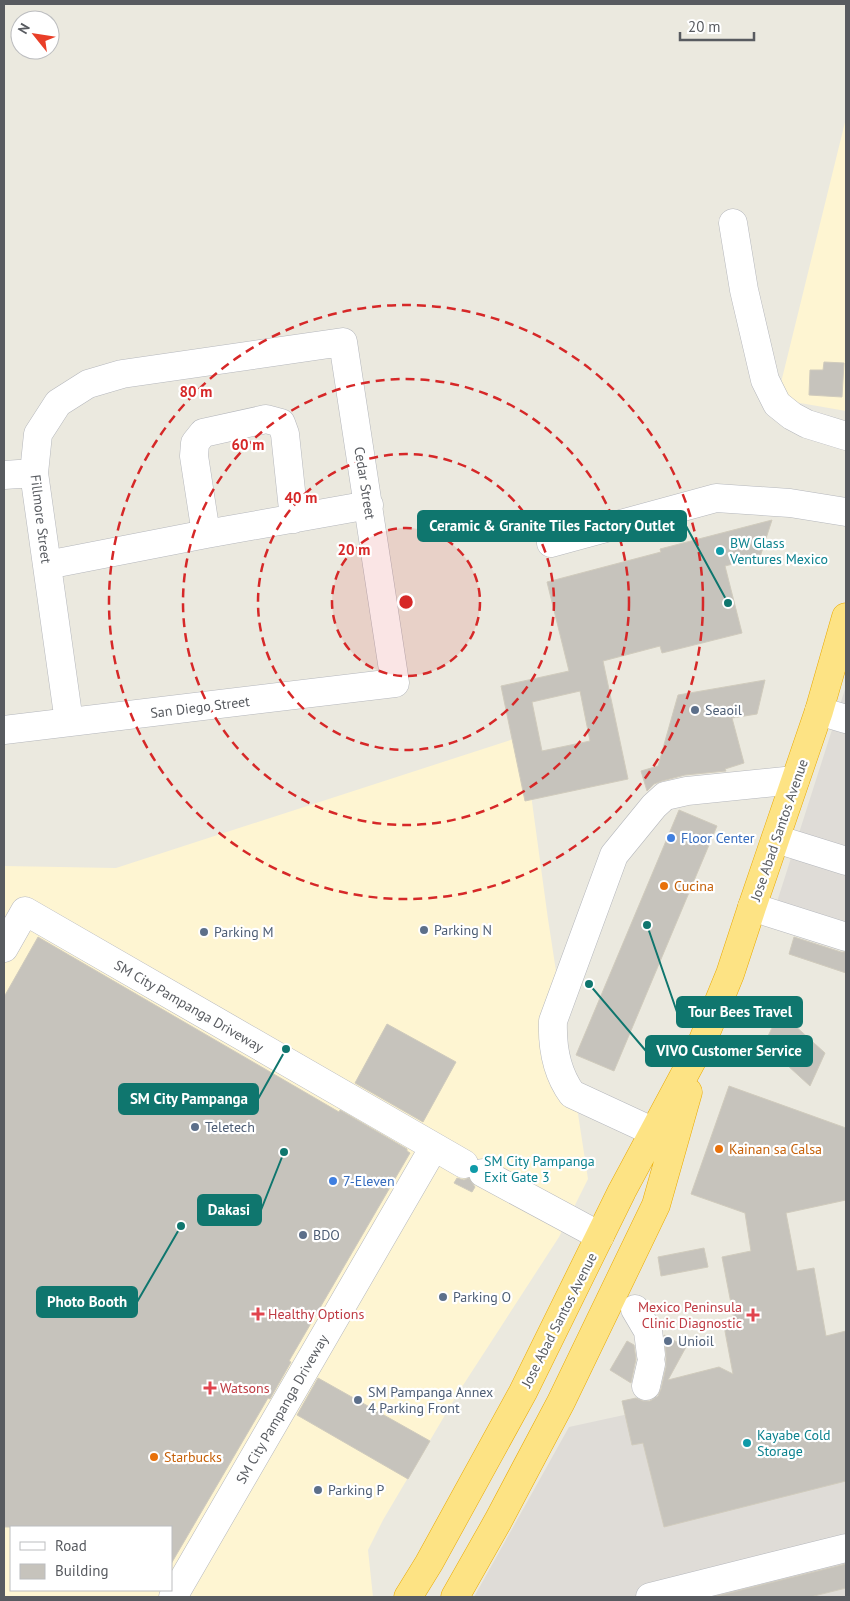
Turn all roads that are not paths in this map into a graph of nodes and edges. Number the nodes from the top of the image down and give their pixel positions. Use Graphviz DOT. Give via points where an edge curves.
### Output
graph roads {
  1 [pos="734,223"];
  2 [pos="343,342"];
  3 [pos="846,436"];
  4 [pos="34,473"];
  5 [pos="4,475"];
  6 [pos="369,505"];
  7 [pos="846,512"];
  8 [pos="294,519"];
  9 [pos="206,534"];
  10 [pos="551,543"];
  11 [pos="47,565"];
  12 [pos="846,617"];
  13 [pos="839,672"];
  14 [pos="396,683"];
  15 [pos="819,711"];
  16 [pos="846,719"];
  17 [pos="69,722"];
  18 [pos="4,730"];
  19 [pos="795,780"];
  20 [pos="776,839"];
  21 [pos="846,861"];
  22 [pos="752,907"];
  23 [pos="846,937"];
  24 [pos="4,948"];
  25 [pos="703,1040"];
  26 [pos="654,1132"];
  27 [pos="434,1147"];
  28 [pos="600,1236"];
  29 [pos="635,1309"];
  30 [pos="649,1368"];
  31 [pos="488,1458"];
  32 [pos="522,1477"];
  33 [pos="846,1548"];
  34 [pos="173,1597"];
  35 [pos="408,1597"];
  36 [pos="455,1597"];
  37 [pos="650,1597"];
  1 -- 3 [label="street" via="744,290 765,380 777,404 806,424"];
  2 -- 4 [label="street, Fillmore Street" via="122,374 88,384 58,403 38,434"];
  2 -- 6 [label="street, Cedar Street"];
  4 -- 5 [label="street"];
  4 -- 11 [label="street, Fillmore Street"];
  6 -- 8 [label="street"];
  6 -- 14 [label="street, Cedar Street"];
  7 -- 10 [label="street" via="790,503 716,498"];
  8 -- 9 [label="street"];
  8 -- 9 [label="street" via="285,434 281,423 266,419 203,433 195,443 194,456"];
  9 -- 11 [label="street"];
  11 -- 17 [label="street, Fillmore Street"];
  12 -- 13 [label="highway, Jose Abad Santos Avenue"];
  13 -- 15 [label="highway, Jose Abad Santos Avenue"];
  14 -- 17 [label="street, San Diego Street"];
  15 -- 16 [label="street"];
  15 -- 19 [label="highway, Jose Abad Santos Avenue"];
  17 -- 18 [label="street, San Diego Street"];
  19 -- 20 [label="highway, Jose Abad Santos Avenue"];
  19 -- 26 [label="street" via="665,796 614,855 554,1021 553,1044 557,1066 572,1094"];
  20 -- 21 [label="street"];
  20 -- 22 [label="highway, Jose Abad Santos Avenue"];
  22 -- 23 [label="street"];
  22 -- 25 [label="highway, Jose Abad Santos Avenue" via="730,974"];
  24 -- 27 [label="street, SM City Pampanga Driveway" via="25,911"];
  25 -- 26 [label="highway, Jose Abad Santos Avenue"];
  25 -- 32 [label="highway, Jose Abad Santos Avenue" via="656,1205"];
  26 -- 28 [label="highway, Jose Abad Santos Avenue"];
  27 -- 28 [label="street"];
  27 -- 34 [label="street, SM City Pampanga Driveway"];
  28 -- 31 [label="highway, Jose Abad Santos Avenue"];
  29 -- 30 [label="street" via="648,1331"];
  31 -- 32 [label="highway"];
  31 -- 35 [label="highway, Jose Abad Santos Avenue"];
  32 -- 36 [label="highway, Jose Abad Santos Avenue"];
  33 -- 37 [label="street"];
}
